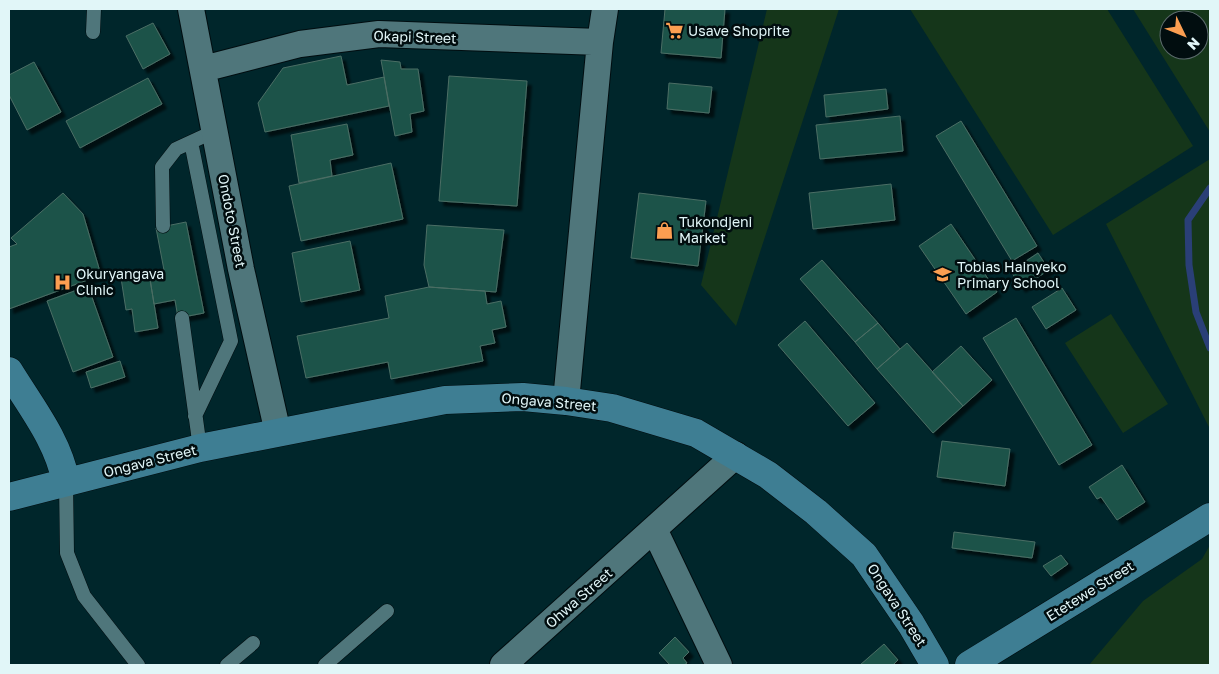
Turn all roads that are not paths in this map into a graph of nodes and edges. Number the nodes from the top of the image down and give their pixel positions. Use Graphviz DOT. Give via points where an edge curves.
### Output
graph roads {
  1 [pos="94,9"];
  2 [pos="191,9"];
  3 [pos="606,9"];
  4 [pos="94,32"];
  5 [pos="600,42"];
  6 [pos="203,68"];
  7 [pos="215,131"];
  8 [pos="192,142"];
  9 [pos="163,226"];
  10 [pos="230,272"];
  11 [pos="182,318"];
  12 [pos="9,371"];
  13 [pos="566,400"];
  14 [pos="195,416"];
  15 [pos="278,433"];
  16 [pos="200,448"];
  17 [pos="736,455"];
  18 [pos="66,482"];
  19 [pos="9,497"];
  20 [pos="1210,517"];
  21 [pos="654,531"];
  22 [pos="387,611"];
  23 [pos="253,643"];
  24 [pos="138,665"];
  25 [pos="227,665"];
  26 [pos="325,665"];
  27 [pos="503,665"];
  28 [pos="719,665"];
  29 [pos="935,665"];
  30 [pos="969,665"];
  1 -- 4 [label="lane"];
  2 -- 6 [label="street, Ondoto Street"];
  3 -- 5 [label="street"];
  5 -- 6 [label="street, Okapi Street" via="379,34 300,44"];
  5 -- 13 [label="street"];
  6 -- 7 [label="street, Ondoto Street"];
  7 -- 8 [label="lane"];
  7 -- 10 [label="street, Ondoto Street"];
  8 -- 9 [label="lane" via="176,149 162,167"];
  8 -- 10 [label="lane"];
  10 -- 14 [label="lane" via="231,341"];
  10 -- 15 [label="street, Ondoto Street"];
  11 -- 14 [label="lane"];
  12 -- 18 [label="street" via="50,436"];
  13 -- 15 [label="street, Ongava Street" via="497,396 445,400"];
  13 -- 17 [label="street, Ongava Street" via="612,408 678,427"];
  14 -- 16 [label="lane"];
  15 -- 16 [label="street, Ongava Street"];
  16 -- 18 [label="street, Ongava Street"];
  17 -- 21 [label="street, Ohwa Street"];
  17 -- 29 [label="street, Ongava Street" via="816,512 864,555 907,616"];
  18 -- 19 [label="street, Ongava Street"];
  18 -- 24 [label="lane" via="67,553 84,596"];
  20 -- 30 [label="street, Etetewe Street"];
  21 -- 27 [label="street, Ohwa Street"];
  21 -- 28 [label="street"];
  22 -- 26 [label="lane"];
  23 -- 25 [label="lane"];
}
